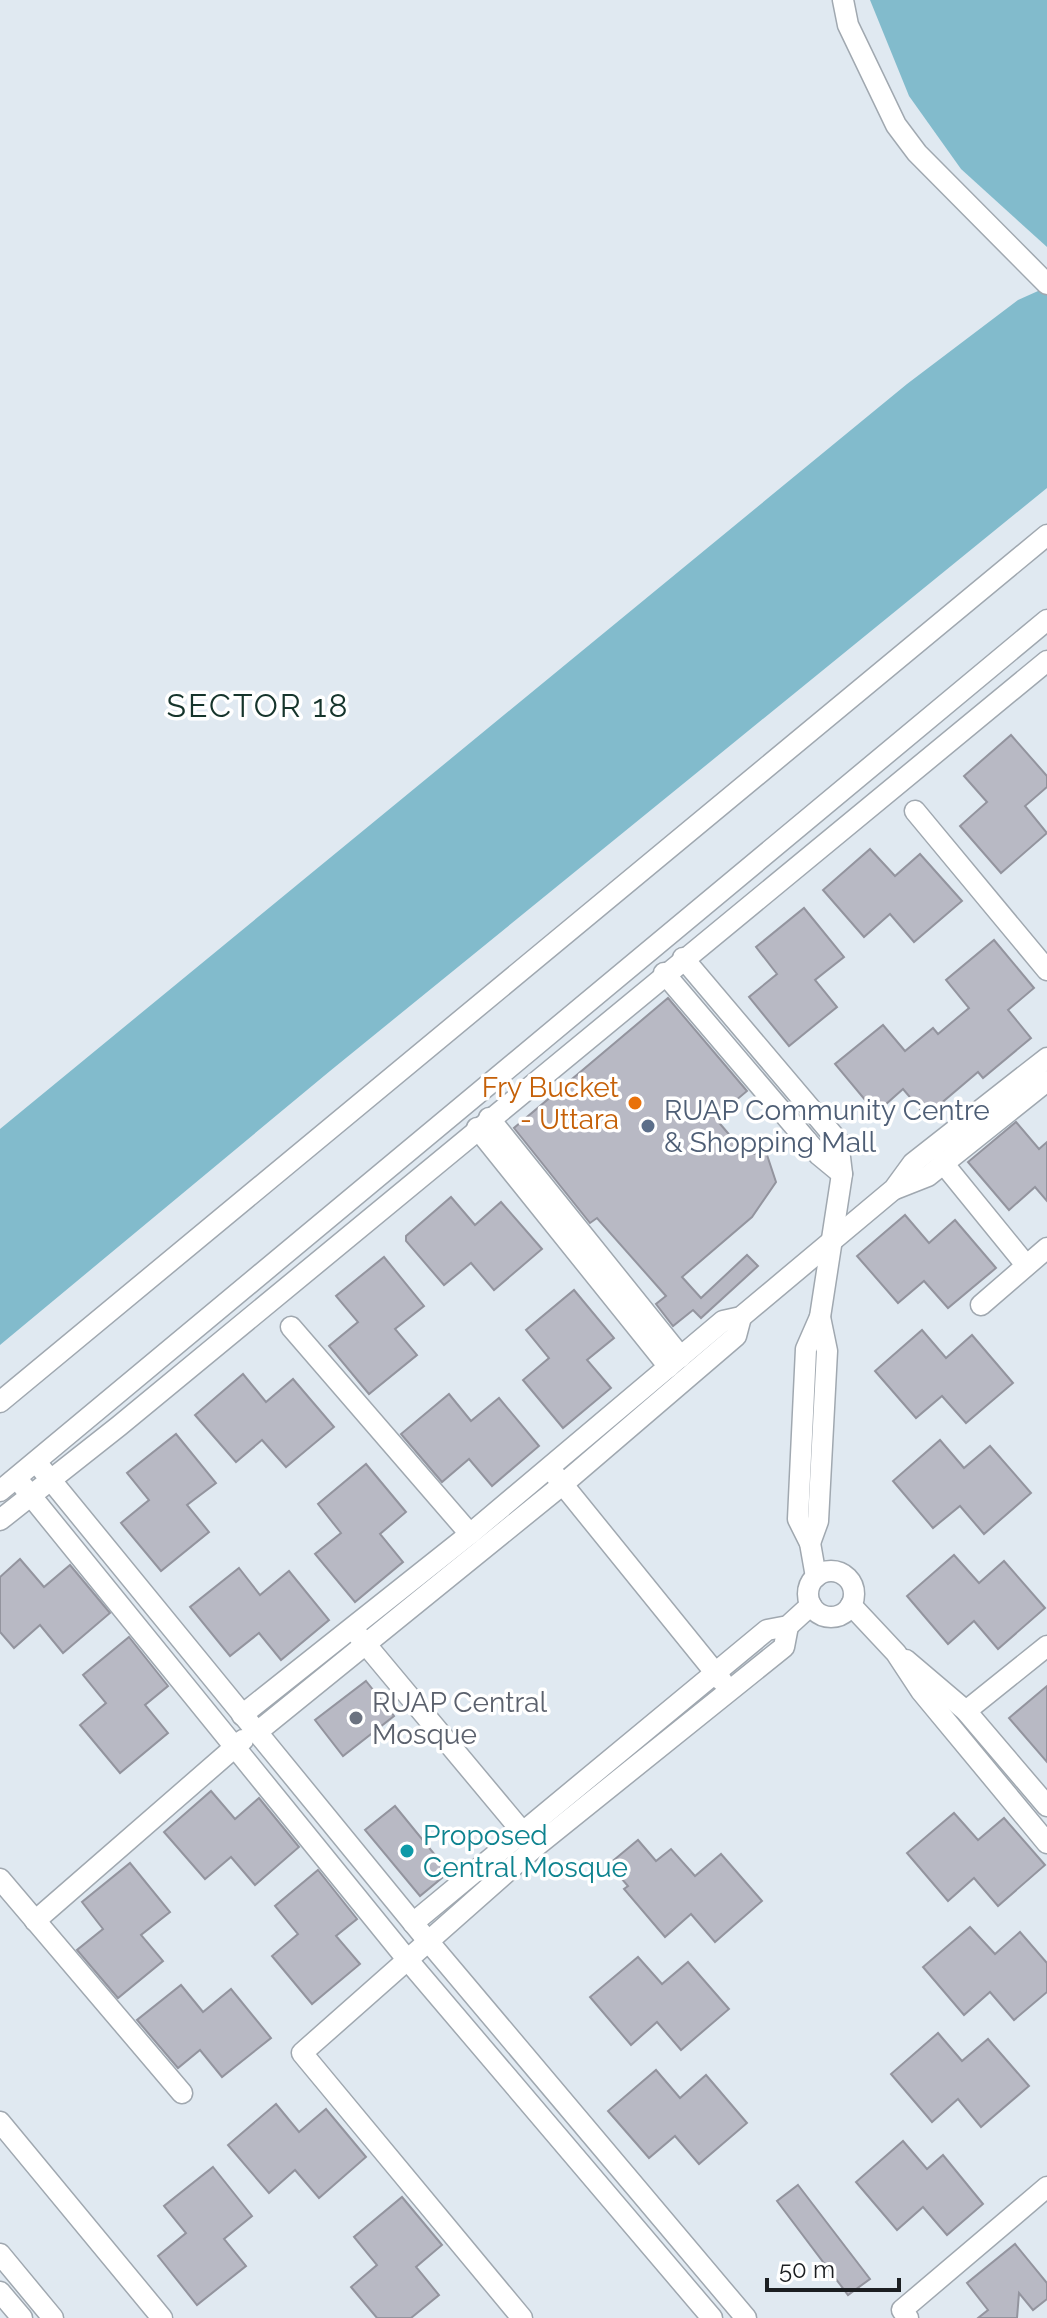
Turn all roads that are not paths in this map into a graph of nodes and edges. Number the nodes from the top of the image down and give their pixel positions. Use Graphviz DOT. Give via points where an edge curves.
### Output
graph roads {
  1 [pos="843,0"];
  2 [pos="1047,284"];
  3 [pos="1047,535"];
  4 [pos="1047,620"];
  5 [pos="1047,661"];
  6 [pos="915,811"];
  7 [pos="683,958"];
  8 [pos="1047,970"];
  9 [pos="664,973"];
  10 [pos="1047,1058"];
  11 [pos="1047,1081"];
  12 [pos="468,1101"];
  13 [pos="483,1122"];
  14 [pos="943,1163"];
  15 [pos="842,1174"];
  16 [pos="894,1189"];
  17 [pos="830,1243"];
  18 [pos="1047,1248"];
  19 [pos="1026,1265"];
  20 [pos="981,1305"];
  21 [pos="741,1317"];
  22 [pos="291,1327"];
  23 [pos="675,1362"];
  24 [pos="0,1402"];
  25 [pos="35,1461"];
  26 [pos="550,1468"];
  27 [pos="50,1479"];
  28 [pos="8,1484"];
  29 [pos="30,1495"];
  30 [pos="0,1520"];
  31 [pos="470,1534"];
  32 [pos="816,1577"];
  33 [pos="811,1605"];
  34 [pos="851,1605"];
  35 [pos="788,1626"];
  36 [pos="352,1628"];
  37 [pos="366,1644"];
  38 [pos="1047,1646"];
  39 [pos="896,1653"];
  40 [pos="730,1691"];
  41 [pos="966,1711"];
  42 [pos="251,1726"];
  43 [pos="233,1749"];
  44 [pos="1047,1806"];
  45 [pos="522,1830"];
  46 [pos="1047,1843"];
  47 [pos="534,1848"];
  48 [pos="0,1879"];
  49 [pos="35,1921"];
  50 [pos="413,1923"];
  51 [pos="427,1940"];
  52 [pos="406,1958"];
  53 [pos="182,2093"];
  54 [pos="0,2122"];
  55 [pos="1047,2187"];
  56 [pos="0,2254"];
  57 [pos="0,2292"];
  58 [pos="22,2318"];
  59 [pos="53,2318"];
  60 [pos="162,2318"];
  61 [pos="522,2318"];
  62 [pos="712,2318"];
  63 [pos="746,2318"];
  64 [pos="908,2318"];
  1 -- 2 [label="street" via="848,25 896,125"];
  3 -- 24 [label="street"];
  4 -- 12 [label="street"];
  5 -- 7 [label="street"];
  6 -- 8 [label="street"];
  7 -- 9 [label="street"];
  7 -- 15 [label="street" via="838,1141"];
  9 -- 13 [label="street"];
  9 -- 15 [label="street" via="819,1155"];
  10 -- 16 [label="street" via="913,1163"];
  11 -- 14 [label="street"];
  12 -- 13 [label="street"];
  12 -- 25 [label="street"];
  13 -- 23 [label="street"];
  13 -- 27 [label="street"];
  14 -- 16 [label="street" via="928,1176"];
  14 -- 19 [label="street"];
  15 -- 17 [label="street"];
  16 -- 17 [label="street"];
  17 -- 21 [label="street"];
  17 -- 32 [label="street" via="820,1317 806,1349 798,1519 810,1543"];
  18 -- 19 [label="street"];
  19 -- 20 [label="street"];
  21 -- 23 [label="street" via="723,1321"];
  21 -- 37 [label="street" via="736,1336"];
  22 -- 31 [label="street"];
  23 -- 26 [label="street"];
  25 -- 27 [label="street"];
  25 -- 28 [label="street"];
  26 -- 31 [label="street"];
  26 -- 40 [label="street"];
  27 -- 29 [label="street"];
  27 -- 42 [label="street"];
  28 -- 29 [label="street"];
  29 -- 30 [label="street"];
  29 -- 43 [label="street"];
  31 -- 36 [label="street"];
  32 -- 33 [label="street" via="808,1590"];
  32 -- 34 [label="street" via="830,1571 845,1576 853,1589"];
  33 -- 34 [label="street" via="828,1617"];
  33 -- 35 [label="street"];
  34 -- 39 [label="street"];
  35 -- 40 [label="street" via="784,1647"];
  35 -- 45 [label="street" via="767,1630"];
  36 -- 37 [label="street"];
  36 -- 42 [label="street"];
  37 -- 42 [label="street"];
  37 -- 45 [label="street"];
  38 -- 41 [label="street"];
  39 -- 41 [label="street"];
  39 -- 46 [label="street" via="921,1691"];
  40 -- 47 [label="street"];
  41 -- 44 [label="street"];
  42 -- 43 [label="street"];
  42 -- 50 [label="street"];
  43 -- 49 [label="street"];
  43 -- 52 [label="street"];
  45 -- 47 [label="street"];
  45 -- 50 [label="street"];
  47 -- 51 [label="street"];
  48 -- 49 [label="street"];
  49 -- 53 [label="street"];
  50 -- 51 [label="street"];
  51 -- 52 [label="street"];
  51 -- 63 [label="street"];
  52 -- 61 [label="street" via="302,2053"];
  52 -- 62 [label="street"];
  54 -- 60 [label="street"];
  55 -- 64 [label="street" via="902,2310"];
  56 -- 59 [label="street"];
  57 -- 58 [label="street"];
}
